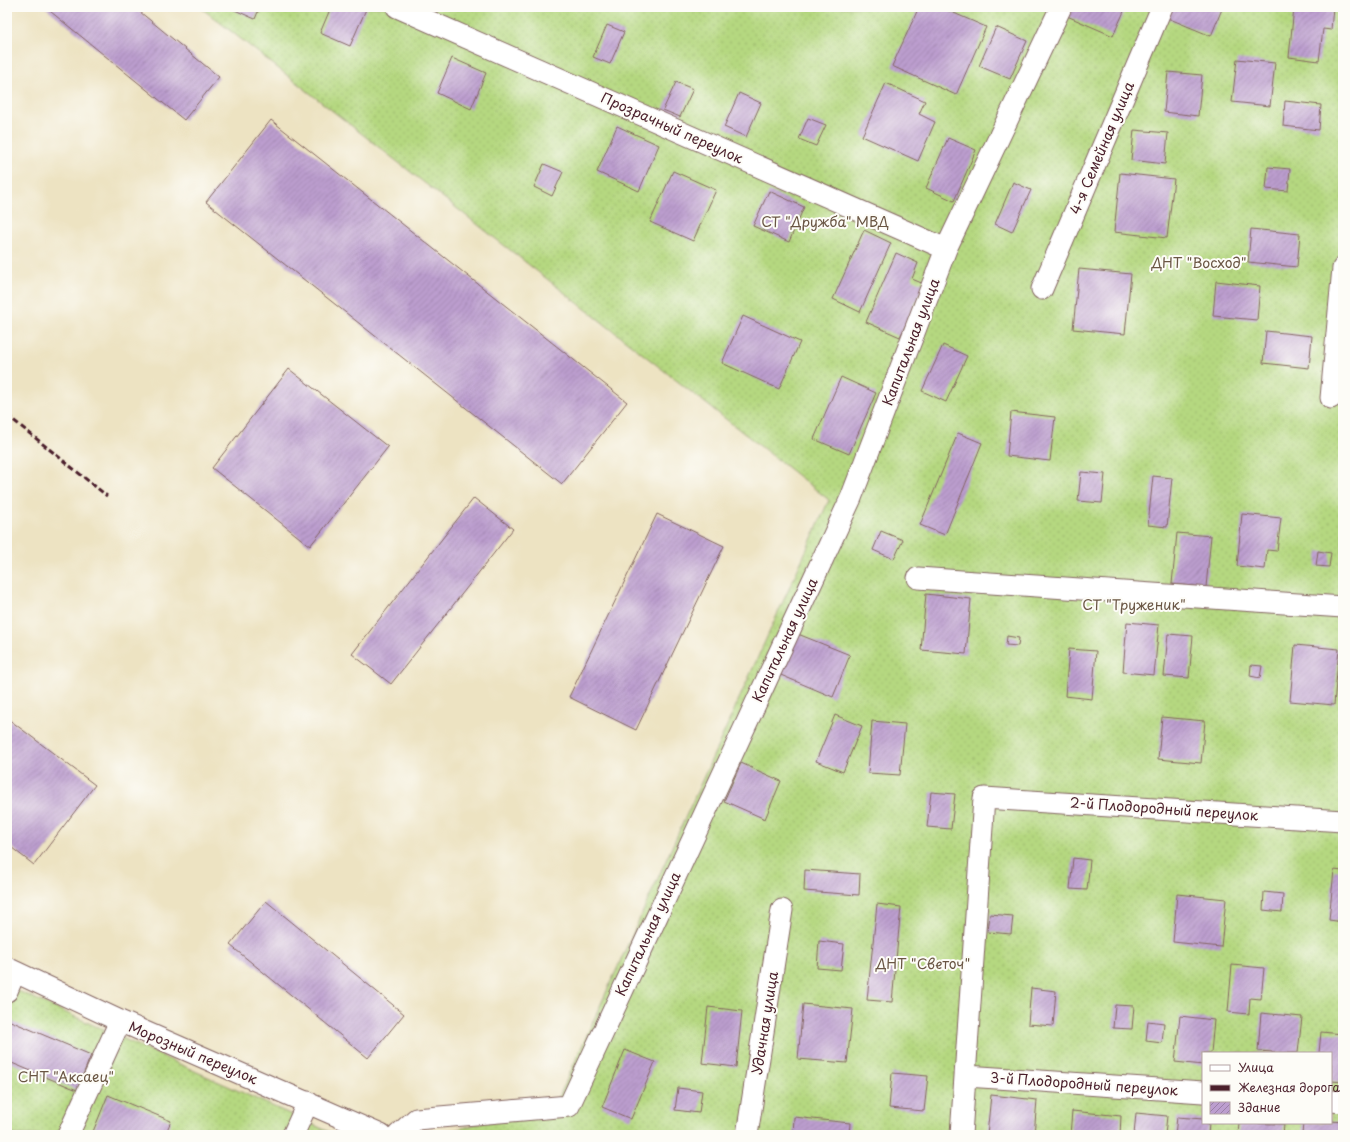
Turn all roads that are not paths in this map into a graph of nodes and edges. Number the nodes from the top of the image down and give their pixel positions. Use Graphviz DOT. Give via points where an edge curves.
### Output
graph roads {
  1 [pos="397,7"];
  2 [pos="1061,7"];
  3 [pos="1162,7"];
  4 [pos="946,249"];
  5 [pos="1343,268"];
  6 [pos="1042,289"];
  7 [pos="1331,398"];
  8 [pos="918,578"];
  9 [pos="1343,607"];
  10 [pos="1343,821"];
  11 [pos="782,910"];
  12 [pos="11,970"];
  13 [pos="7,991"];
  14 [pos="120,1021"];
  15 [pos="966,1076"];
  16 [pos="1202,1092"];
  17 [pos="1332,1101"];
  18 [pos="308,1102"];
  19 [pos="1343,1102"];
  20 [pos="68,1135"];
  21 [pos="293,1135"];
  22 [pos="380,1135"];
  23 [pos="398,1135"];
  24 [pos="747,1135"];
  25 [pos="961,1135"];
  1 -- 4 [label="street, Прозрачный переулок"];
  2 -- 4 [label="street, Капитальная улица"];
  3 -- 6 [label="street, 4-я Семейная улица"];
  4 -- 23 [label="street, Капитальная улица" via="851,498 568,1106 416,1119"];
  5 -- 7 [label="street"];
  8 -- 9 [label="street"];
  10 -- 15 [label="street, 2-й Плодородный переулок" via="984,798"];
  11 -- 24 [label="street, Удачная улица"];
  12 -- 13 [label="street"];
  12 -- 14 [label="street, Морозный переулок"];
  14 -- 18 [label="street, Морозный переулок"];
  14 -- 20 [label="street"];
  15 -- 16 [label="street, 3-й Плодородный переулок"];
  15 -- 25 [label="street"];
  17 -- 19 [label="street"];
  18 -- 21 [label="street"];
  18 -- 22 [label="street, Морозный переулок"];
}
